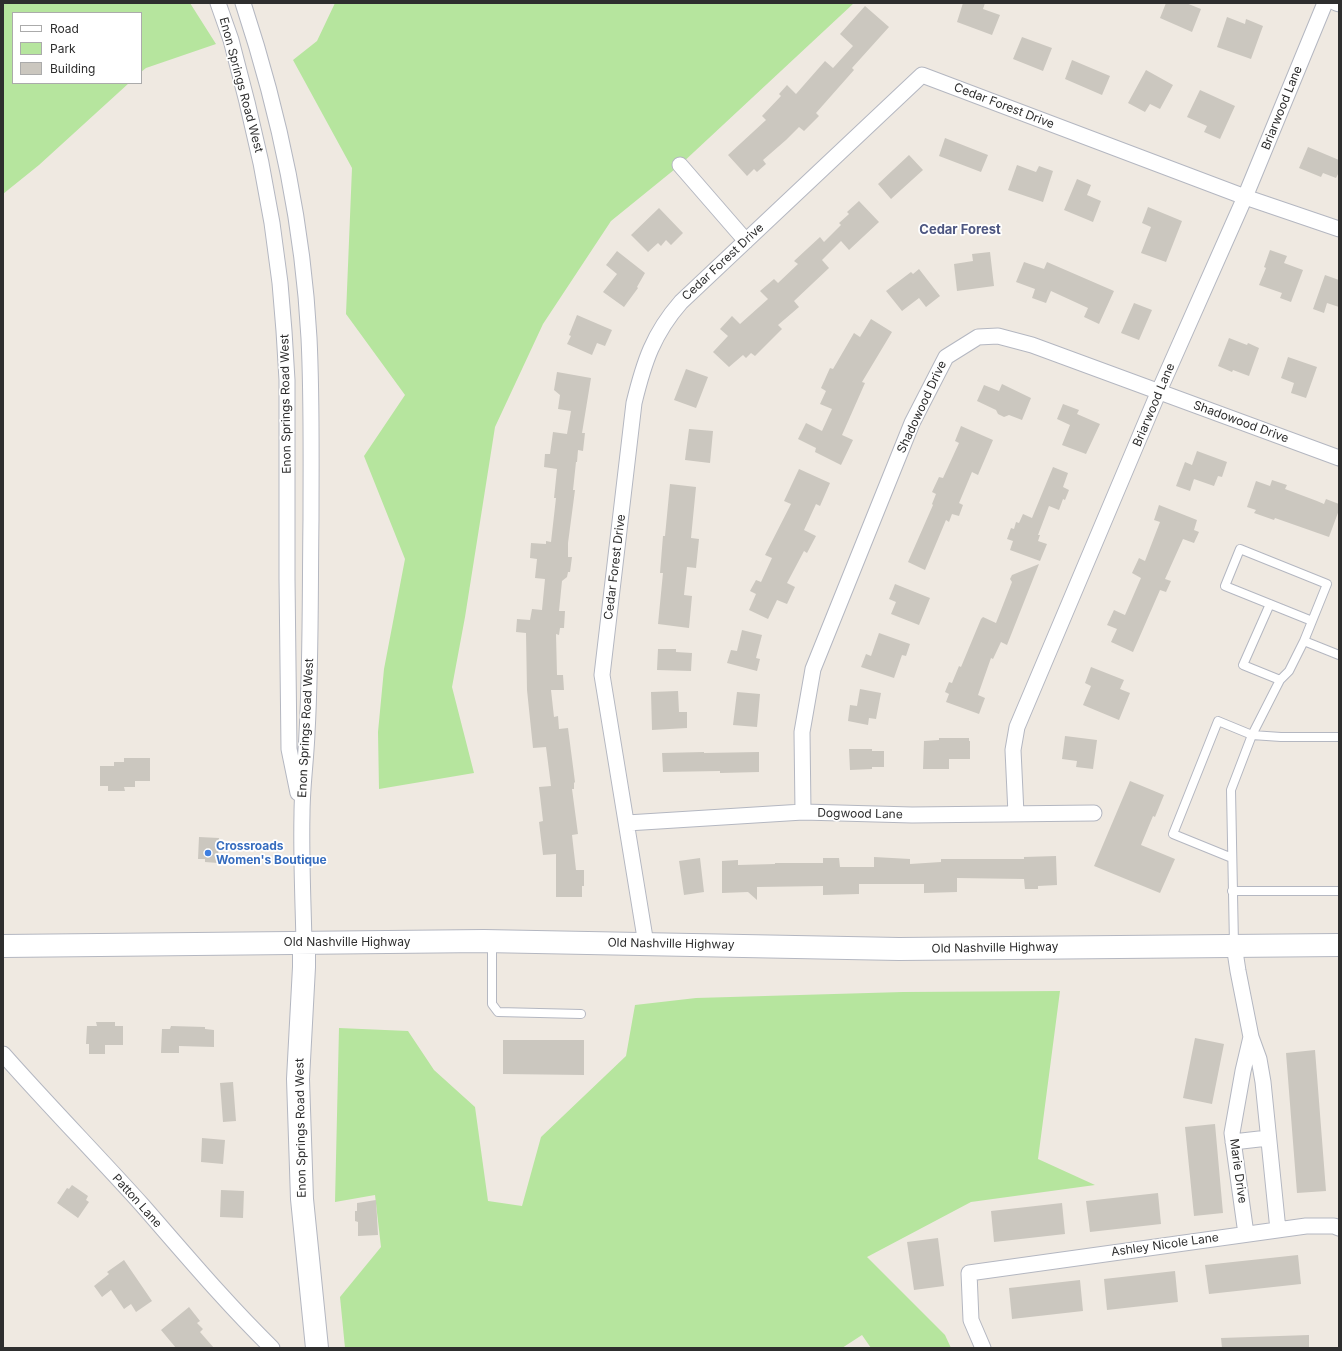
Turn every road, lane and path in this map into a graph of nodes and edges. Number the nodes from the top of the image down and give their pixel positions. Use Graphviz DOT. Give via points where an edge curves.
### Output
graph roads {
  1 [pos="218,3"];
  2 [pos="243,3"];
  3 [pos="1325,3"];
  4 [pos="680,165"];
  5 [pos="289,175"];
  6 [pos="264,179"];
  7 [pos="1245,197"];
  8 [pos="1339,229"];
  9 [pos="746,241"];
  10 [pos="1159,392"];
  11 [pos="1339,458"];
  12 [pos="1270,604"];
  13 [pos="1312,621"];
  14 [pos="1304,641"];
  15 [pos="1339,655"];
  16 [pos="1280,680"];
  17 [pos="1252,735"];
  18 [pos="1339,737"];
  19 [pos="302,812"];
  20 [pos="803,812"];
  21 [pos="1094,813"];
  22 [pos="1016,814"];
  23 [pos="627,823"];
  24 [pos="1232,858"];
  25 [pos="1232,891"];
  26 [pos="1339,891"];
  27 [pos="492,941"];
  28 [pos="304,942"];
  29 [pos="646,944"];
  30 [pos="1339,944"];
  31 [pos="1234,945"];
  32 [pos="3,946"];
  33 [pos="581,1014"];
  34 [pos="1251,1037"];
  35 [pos="3,1054"];
  36 [pos="1268,1138"];
  37 [pos="1233,1142"];
  38 [pos="1339,1228"];
  39 [pos="1278,1230"];
  40 [pos="1246,1234"];
  41 [pos="272,1348"];
  42 [pos="317,1348"];
  43 [pos="983,1348"];
  1 -- 6 [label="street, Enon Springs Road West" via="248,102"];
  2 -- 5 [label="street, Enon Springs Road West" via="258,48"];
  3 -- 7 [label="street, Briarwood Lane"];
  4 -- 9 [label="street"];
  5 -- 6 [label="street"];
  5 -- 19 [label="street, Enon Springs Road West" via="307,305 311,402 308,709"];
  6 -- 19 [label="street, Enon Springs Road West" via="280,283 284,331 287,394 289,749"];
  7 -- 8 [label="street, Cedar Forest Drive"];
  7 -- 9 [label="street, Cedar Forest Drive" via="922,75"];
  7 -- 10 [label="street, Briarwood Lane"];
  9 -- 23 [label="street, Cedar Forest Drive" via="668,318 643,368 634,403 602,675"];
  10 -- 11 [label="street, Shadowood Drive"];
  10 -- 20 [label="street, Shadowood Drive" via="1032,345 998,336 978,337 946,357 912,423 813,669 802,732"];
  10 -- 22 [label="street, Briarwood Lane" via="1017,727 1013,750"];
  12 -- 13 [label="lane"];
  12 -- 13 [label="lane" via="1225,586 1240,549 1327,584"];
  12 -- 16 [label="lane" via="1243,665"];
  13 -- 14 [label="lane"];
  14 -- 15 [label="lane"];
  14 -- 16 [label="lane" via="1289,671"];
  16 -- 17 [label="lane"];
  17 -- 18 [label="lane"];
  17 -- 24 [label="lane" via="1231,790"];
  17 -- 24 [label="lane" via="1218,721 1173,834"];
  19 -- 28 [label="street, Enon Springs Road West"];
  20 -- 22 [label="street, Dogwood Lane"];
  20 -- 23 [label="street, Dogwood Lane"];
  21 -- 22 [label="street, Dogwood Lane"];
  23 -- 29 [label="street, Cedar Forest Drive"];
  24 -- 25 [label="lane"];
  25 -- 26 [label="lane"];
  25 -- 31 [label="lane"];
  27 -- 28 [label="main road, Old Nashville Highway"];
  27 -- 29 [label="main road, Old Nashville Highway"];
  27 -- 33 [label="lane" via="492,1004 498,1012"];
  28 -- 32 [label="main road, Old Nashville Highway"];
  28 -- 42 [label="main road, Enon Springs Road West" via="298,1079 302,1199"];
  29 -- 31 [label="main road, Old Nashville Highway" via="899,949"];
  30 -- 31 [label="main road, Old Nashville Highway"];
  31 -- 34 [label="street, Marie Drive"];
  34 -- 36 [label="street, Marie Drive" via="1259,1058"];
  34 -- 37 [label="street, Marie Drive" via="1242,1071 1232,1133"];
  35 -- 41 [label="street, Patton Lane" via="236,1313"];
  36 -- 37 [label="street"];
  36 -- 39 [label="street, Marie Drive"];
  37 -- 40 [label="street, Marie Drive"];
  38 -- 39 [label="street, Ashley Nicole Lane" via="1306,1226"];
  39 -- 40 [label="street, Ashley Nicole Lane"];
  40 -- 43 [label="street, Ashley Nicole Lane" via="969,1273 971,1320"];
}
